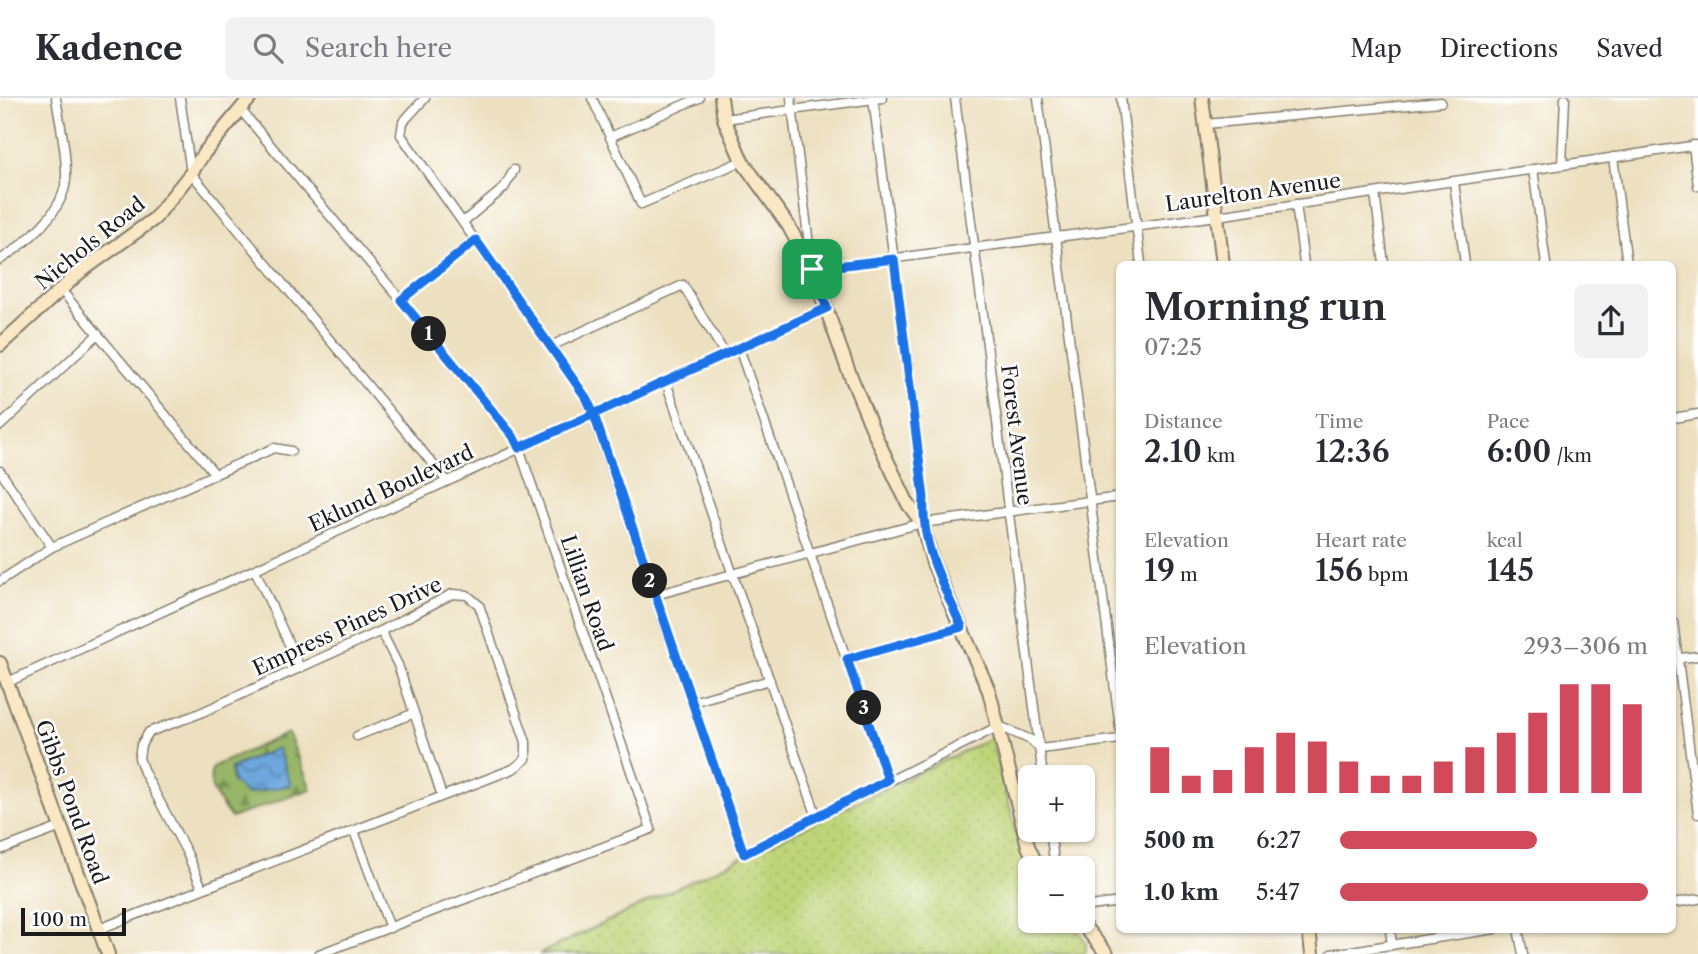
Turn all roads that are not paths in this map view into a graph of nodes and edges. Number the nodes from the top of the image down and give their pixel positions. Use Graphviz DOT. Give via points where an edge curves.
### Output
graph roads {
  1 [pos="56,98"];
  2 [pos="180,98"];
  3 [pos="250,98"];
  4 [pos="425,98"];
  5 [pos="592,98"];
  6 [pos="699,98"];
  7 [pos="721,98"];
  8 [pos="791,98"];
  9 [pos="876,98"];
  10 [pos="955,98"];
  11 [pos="1038,98"];
  12 [pos="1121,98"];
  13 [pos="1202,98"];
  14 [pos="1565,98"];
  15 [pos="1441,102"];
  16 [pos="240,110"];
  17 [pos="792,110"];
  18 [pos="724,119"];
  19 [pos="1206,124"];
  20 [pos="610,137"];
  21 [pos="1695,145"];
  22 [pos="1613,157"];
  23 [pos="742,161"];
  24 [pos="1562,164"];
  25 [pos="1533,169"];
  26 [pos="514,170"];
  27 [pos="191,173"];
  28 [pos="1454,181"];
  29 [pos="1698,186"];
  30 [pos="1375,193"];
  31 [pos="1296,204"];
  32 [pos="1217,216"];
  33 [pos="463,222"];
  34 [pos="1136,226"];
  35 [pos="1056,238"];
  36 [pos="476,240"];
  37 [pos="975,249"];
  38 [pos="894,259"];
  39 [pos="0,260"];
  40 [pos="1141,261"];
  41 [pos="1223,261"];
  42 [pos="1304,261"];
  43 [pos="1384,261"];
  44 [pos="1465,261"];
  45 [pos="1546,261"];
  46 [pos="1627,261"];
  47 [pos="812,269"];
  48 [pos="61,290"];
  49 [pos="401,300"];
  50 [pos="827,308"];
  51 [pos="97,335"];
  52 [pos="0,345"];
  53 [pos="551,346"];
  54 [pos="739,348"];
  55 [pos="725,354"];
  56 [pos="666,382"];
  57 [pos="1698,414"];
  58 [pos="594,415"];
  59 [pos="1676,418"];
  60 [pos="0,426"];
  61 [pos="519,448"];
  62 [pos="291,451"];
  63 [pos="0,471"];
  64 [pos="215,474"];
  65 [pos="447,481"];
  66 [pos="1116,498"];
  67 [pos="1091,501"];
  68 [pos="1009,511"];
  69 [pos="922,523"];
  70 [pos="52,547"];
  71 [pos="810,554"];
  72 [pos="255,570"];
  73 [pos="733,575"];
  74 [pos="0,581"];
  75 [pos="655,595"];
  76 [pos="962,627"];
  77 [pos="381,631"];
  78 [pos="1698,656"];
  79 [pos="847,659"];
  80 [pos="1676,659"];
  81 [pos="0,663"];
  82 [pos="1676,666"];
  83 [pos="300,668"];
  84 [pos="770,680"];
  85 [pos="8,682"];
  86 [pos="1116,697"];
  87 [pos="692,702"];
  88 [pos="412,714"];
  89 [pos="999,726"];
  90 [pos="357,736"];
  91 [pos="1116,740"];
  92 [pos="1040,749"];
  93 [pos="1042,765"];
  94 [pos="888,780"];
  95 [pos="442,796"];
  96 [pos="1698,814"];
  97 [pos="817,817"];
  98 [pos="61,827"];
  99 [pos="354,831"];
  100 [pos="0,850"];
  101 [pos="1033,856"];
  102 [pos="202,888"];
  103 [pos="1698,899"];
  104 [pos="1116,903"];
  105 [pos="1676,903"];
  106 [pos="1095,905"];
  107 [pos="390,928"];
  108 [pos="99,929"];
  109 [pos="1090,933"];
  110 [pos="1309,933"];
  111 [pos="1390,933"];
  112 [pos="1460,933"];
  113 [pos="1519,933"];
  114 [pos="1392,946"];
  115 [pos="108,954"];
  116 [pos="319,954"];
  117 [pos="1107,954"];
  118 [pos="1312,954"];
  119 [pos="1331,954"];
  120 [pos="1523,954"];
  1 -- 39 [label="street" via="66,179 62,197 49,216"];
  2 -- 27 [label="street"];
  3 -- 16 [label="street, Nichols Road"];
  4 -- 33 [label="street" via="403,122 401,135"];
  5 -- 20 [label="street"];
  6 -- 20 [label="street"];
  7 -- 18 [label="street"];
  8 -- 17 [label="street"];
  9 -- 17 [label="street"];
  9 -- 38 [label="street"];
  10 -- 37 [label="street, Forest Avenue"];
  11 -- 35 [label="street"];
  12 -- 34 [label="street"];
  13 -- 19 [label="street"];
  14 -- 24 [label="street"];
  15 -- 19 [label="street"];
  16 -- 27 [label="street, Nichols Road"];
  16 -- 49 [label="street, Lillian Road"];
  17 -- 18 [label="street"];
  17 -- 47 [label="street"];
  18 -- 23 [label="street"];
  19 -- 32 [label="street"];
  20 -- 23 [label="street" via="641,204"];
  21 -- 22 [label="street, Laurelton Avenue"];
  21 -- 29 [label="street"];
  22 -- 24 [label="street, Laurelton Avenue"];
  22 -- 46 [label="street"];
  23 -- 47 [label="street" via="788,225"];
  24 -- 25 [label="street, Laurelton Avenue"];
  25 -- 28 [label="street, Laurelton Avenue"];
  25 -- 45 [label="street"];
  26 -- 33 [label="street" via="504,188"];
  27 -- 48 [label="street, Nichols Road" via="154,219"];
  27 -- 65 [label="street"];
  28 -- 30 [label="street, Laurelton Avenue"];
  28 -- 44 [label="street"];
  30 -- 31 [label="street, Laurelton Avenue"];
  30 -- 43 [label="street"];
  31 -- 32 [label="street, Laurelton Avenue"];
  31 -- 42 [label="street"];
  32 -- 34 [label="street, Laurelton Avenue"];
  32 -- 41 [label="street"];
  33 -- 36 [label="street"];
  34 -- 35 [label="street, Laurelton Avenue"];
  34 -- 40 [label="street"];
  35 -- 37 [label="street, Laurelton Avenue"];
  35 -- 67 [label="street"];
  36 -- 49 [label="street"];
  36 -- 53 [label="street"];
  37 -- 38 [label="street, Laurelton Avenue"];
  37 -- 68 [label="street, Forest Avenue"];
  38 -- 47 [label="street, Laurelton Avenue"];
  38 -- 69 [label="street" via="922,485"];
  47 -- 50 [label="street"];
  48 -- 51 [label="street"];
  48 -- 52 [label="street, Nichols Road"];
  49 -- 61 [label="street, Lillian Road"];
  50 -- 54 [label="street, Eklund Boulevard"];
  50 -- 69 [label="street" via="875,435"];
  51 -- 60 [label="street"];
  51 -- 64 [label="street"];
  53 -- 55 [label="street" via="683,285"];
  53 -- 58 [label="street"];
  54 -- 55 [label="street, Eklund Boulevard"];
  54 -- 71 [label="street"];
  55 -- 56 [label="street, Eklund Boulevard"];
  56 -- 58 [label="street, Eklund Boulevard"];
  56 -- 73 [label="street"];
  57 -- 59 [label="street"];
  58 -- 61 [label="street, Eklund Boulevard"];
  58 -- 75 [label="street"];
  61 -- 65 [label="street, Eklund Boulevard"];
  61 -- 107 [label="street, Lillian Road" via="651,829"];
  62 -- 64 [label="street" via="274,448"];
  63 -- 70 [label="street"];
  64 -- 70 [label="street"];
  65 -- 72 [label="street, Eklund Boulevard"];
  66 -- 67 [label="street"];
  67 -- 68 [label="street"];
  67 -- 86 [label="street"];
  68 -- 69 [label="street"];
  68 -- 92 [label="street, Forest Avenue"];
  69 -- 71 [label="street"];
  69 -- 76 [label="street" via="933,563"];
  70 -- 74 [label="street"];
  71 -- 73 [label="street"];
  71 -- 79 [label="street"];
  72 -- 83 [label="street"];
  72 -- 85 [label="street, Eklund Boulevard"];
  73 -- 75 [label="street"];
  73 -- 84 [label="street"];
  75 -- 87 [label="street"];
  76 -- 79 [label="street"];
  76 -- 89 [label="street"];
  77 -- 83 [label="street, Empress Pines Drive"];
  77 -- 88 [label="street"];
  77 -- 95 [label="street, Empress Pines Drive" via="452,594 467,595 480,605 526,742 526,760"];
  78 -- 80 [label="street"];
  79 -- 94 [label="street"];
  81 -- 85 [label="street, Gibbs Pond Road"];
  82 -- 96 [label="street"];
  83 -- 102 [label="street, Empress Pines Drive" via="149,732 141,745 144,772"];
  84 -- 87 [label="street"];
  84 -- 97 [label="street"];
  85 -- 98 [label="street, Gibbs Pond Road"];
  87 -- 97 [label="street" via="744,854"];
  88 -- 90 [label="street"];
  88 -- 95 [label="street"];
  89 -- 92 [label="street"];
  89 -- 94 [label="street"];
  89 -- 101 [label="street"];
  91 -- 92 [label="street"];
  92 -- 93 [label="street, Forest Avenue"];
  94 -- 97 [label="street"];
  95 -- 99 [label="street, Empress Pines Drive"];
  98 -- 100 [label="street"];
  98 -- 108 [label="street, Gibbs Pond Road"];
  99 -- 102 [label="street, Empress Pines Drive"];
  99 -- 107 [label="street"];
  102 -- 108 [label="street, Empress Pines Drive"];
  103 -- 105 [label="street"];
  104 -- 106 [label="street"];
  107 -- 116 [label="street, Lillian Road"];
  108 -- 115 [label="street, Gibbs Pond Road"];
  109 -- 117 [label="street"];
  110 -- 118 [label="street"];
  111 -- 114 [label="street"];
  112 -- 114 [label="street"];
  113 -- 120 [label="street"];
  114 -- 119 [label="street"];
}
